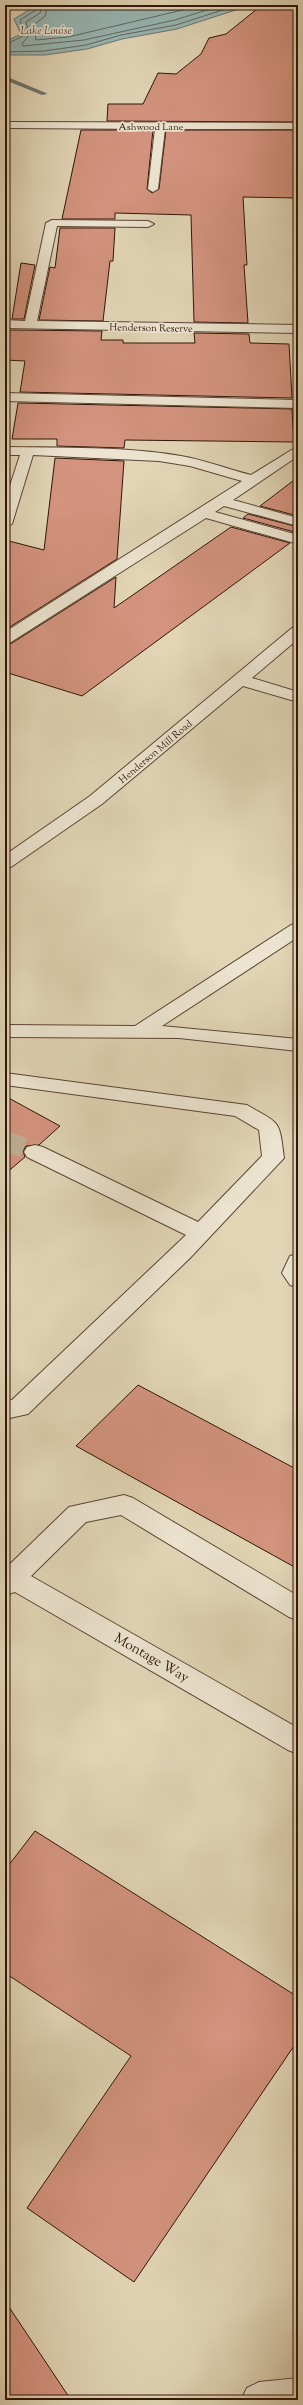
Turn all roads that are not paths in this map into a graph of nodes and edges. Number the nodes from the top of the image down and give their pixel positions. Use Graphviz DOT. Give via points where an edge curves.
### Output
graph roads {
  1 [pos="5,125"];
  2 [pos="160,126"];
  3 [pos="298,126"];
  4 [pos="153,189"];
  5 [pos="148,224"];
  6 [pos="5,324"];
  7 [pos="30,325"];
  8 [pos="298,329"];
  9 [pos="5,397"];
  10 [pos="298,404"];
  11 [pos="298,450"];
  12 [pos="5,451"];
  13 [pos="28,451"];
  14 [pos="252,480"];
  15 [pos="221,501"];
  16 [pos="204,513"];
  17 [pos="6,519"];
  18 [pos="298,522"];
  19 [pos="298,540"];
  20 [pos="298,631"];
  21 [pos="5,639"];
  22 [pos="241,680"];
  23 [pos="298,697"];
  24 [pos="5,863"];
  25 [pos="298,929"];
  26 [pos="5,1031"];
  27 [pos="139,1032"];
  28 [pos="298,1045"];
  29 [pos="5,1079"];
  30 [pos="35,1152"];
  31 [pos="201,1233"];
  32 [pos="298,1262"];
  33 [pos="298,1279"];
  34 [pos="5,1410"];
  35 [pos="7,1578"];
  36 [pos="298,1609"];
  37 [pos="298,1742"];
  38 [pos="298,2396"];
  39 [pos="259,2400"];
  1 -- 2 [label="street, Ashwood Lane"];
  2 -- 3 [label="street, Ashwood Lane"];
  2 -- 4 [label="street"];
  5 -- 7 [label="street" via="52,223"];
  6 -- 7 [label="street, Henderson Reserve"];
  7 -- 8 [label="street, Henderson Reserve"];
  9 -- 10 [label="street"];
  11 -- 14 [label="street"];
  12 -- 13 [label="street"];
  13 -- 14 [label="street" via="90,452 183,460"];
  13 -- 17 [label="street"];
  14 -- 15 [label="street"];
  15 -- 16 [label="street"];
  15 -- 18 [label="street"];
  16 -- 19 [label="street"];
  16 -- 21 [label="street"];
  20 -- 22 [label="street, Henderson Mill Road"];
  22 -- 23 [label="street"];
  22 -- 24 [label="street, Henderson Mill Road" via="96,800"];
  25 -- 27 [label="street"];
  26 -- 27 [label="street"];
  27 -- 28 [label="street" via="179,1032"];
  29 -- 31 [label="street" via="240,1110 269,1127 273,1158"];
  30 -- 31 [label="street"];
  31 -- 34 [label="street" via="19,1408"];
  32 -- 33 [label="street" via="293,1273"];
  35 -- 36 [label="street" via="78,1514 124,1505"];
  35 -- 37 [label="street, Montage Way"];
  38 -- 39 [label="street"];
}
